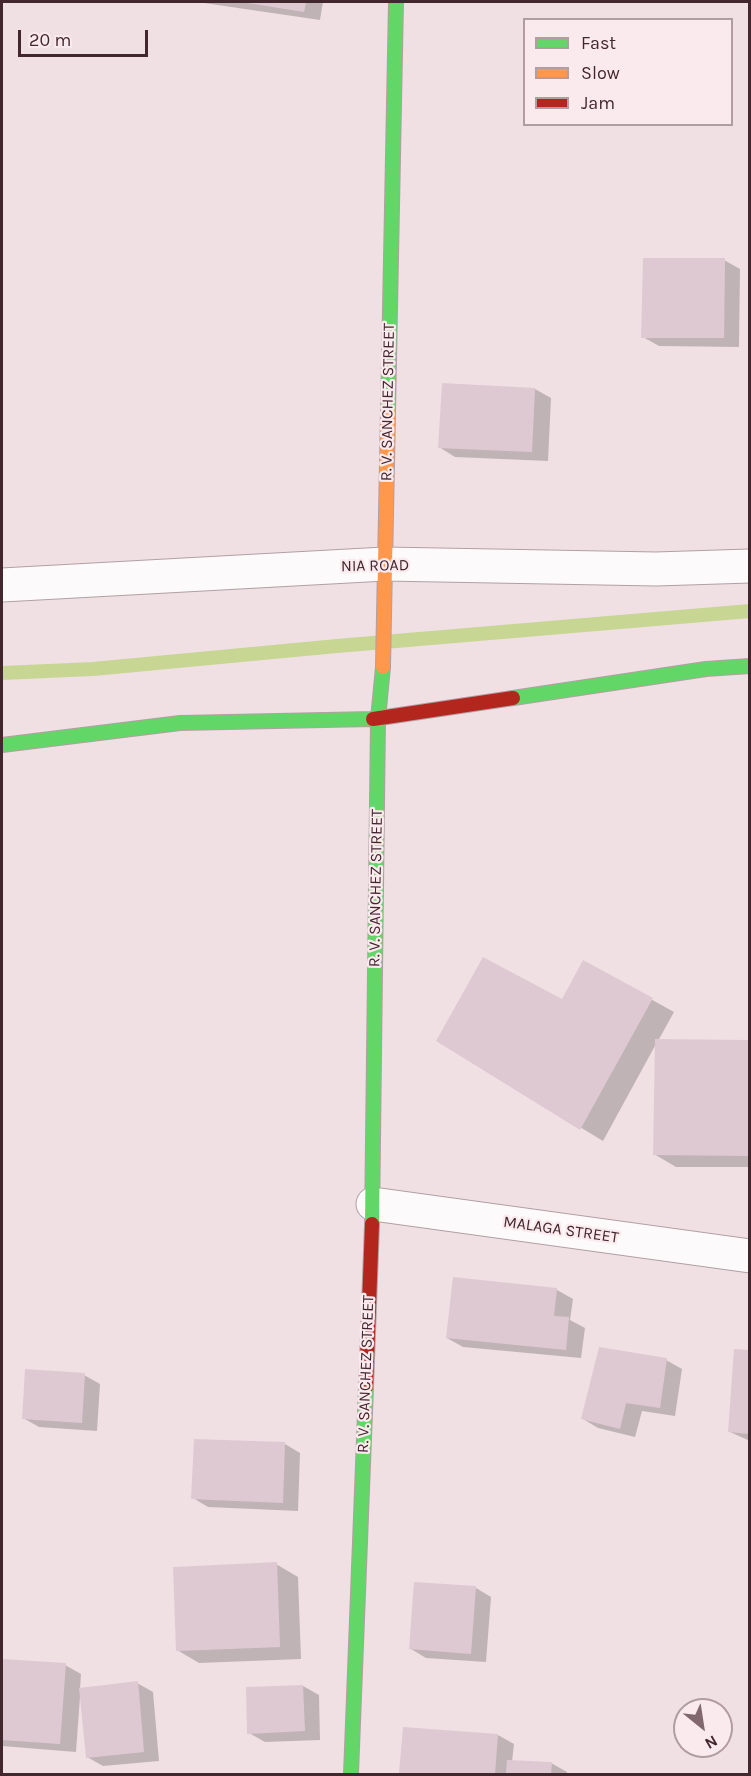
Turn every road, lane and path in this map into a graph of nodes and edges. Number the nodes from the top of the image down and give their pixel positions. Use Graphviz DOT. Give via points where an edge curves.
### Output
graph roads {
  1 [pos="396,2"];
  2 [pos="750,566"];
  3 [pos="385,578"];
  4 [pos="2,585"];
  5 [pos="750,666"];
  6 [pos="378,719"];
  7 [pos="2,746"];
  8 [pos="373,1204"];
  9 [pos="750,1256"];
  10 [pos="351,1774"];
  1 -- 3 [label="street, R. V. SANCHEZ STREET"];
  2 -- 3 [label="street, NIA ROAD"];
  3 -- 4 [label="street, NIA ROAD"];
  3 -- 6 [label="street, R. V. SANCHEZ STREET"];
  5 -- 6 [label="street" via="706,669"];
  6 -- 7 [label="street" via="180,723"];
  6 -- 8 [label="street, R. V. SANCHEZ STREET"];
  8 -- 9 [label="street, MALAGA STREET"];
  8 -- 10 [label="street, R. V. SANCHEZ STREET"];
}
